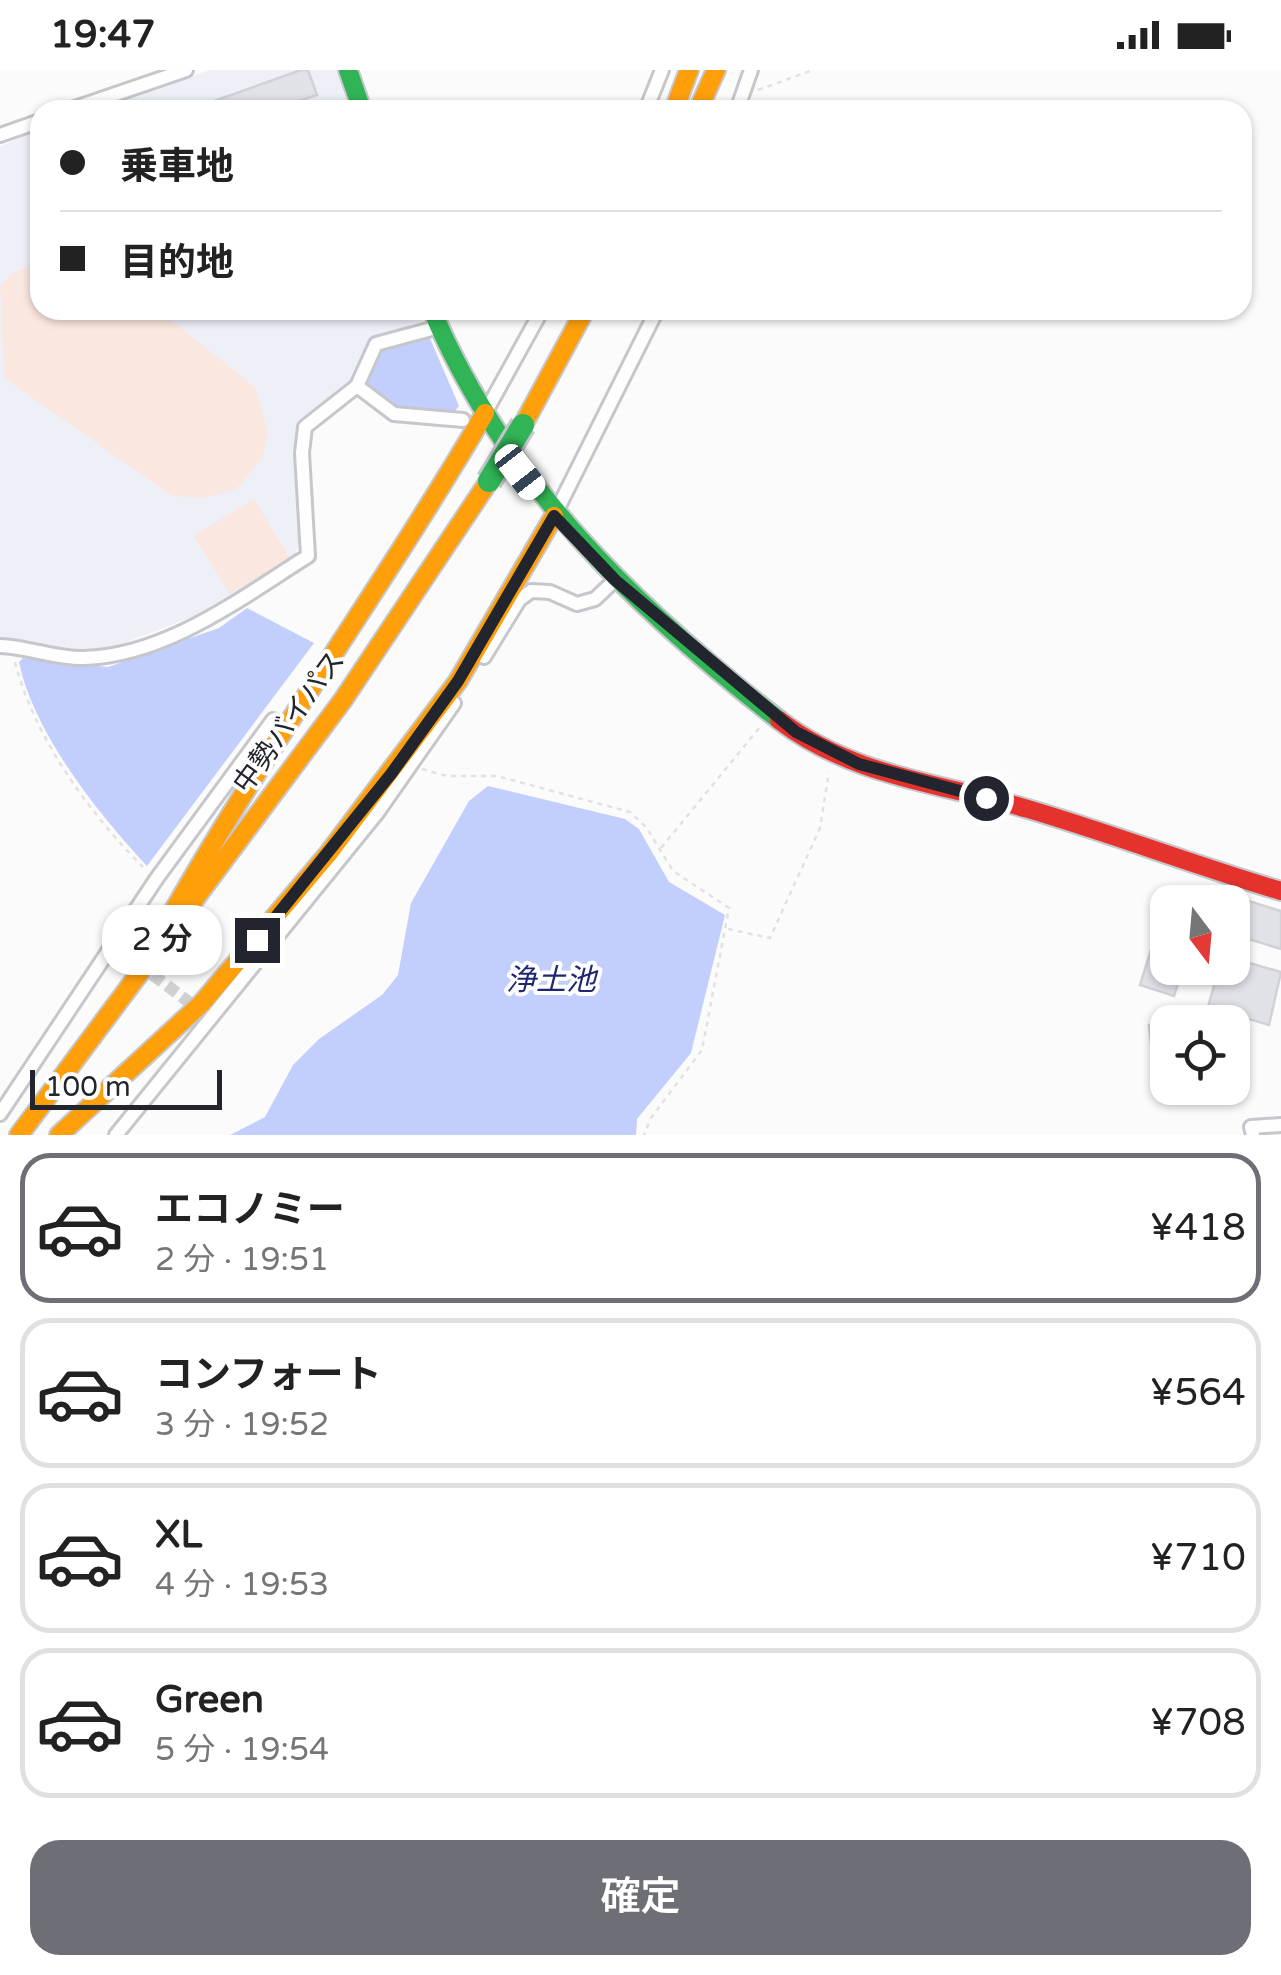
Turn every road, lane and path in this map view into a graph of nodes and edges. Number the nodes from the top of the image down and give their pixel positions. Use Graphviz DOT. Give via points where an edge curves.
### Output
graph roads {
  1 [pos="186,70"];
  2 [pos="348,70"];
  3 [pos="662,70"];
  4 [pos="689,70"];
  5 [pos="716,70"];
  6 [pos="751,70"];
  7 [pos="812,70"];
  8 [pos="743,95"];
  9 [pos="98,100"];
  10 [pos="358,100"];
  11 [pos="650,100"];
  12 [pos="678,100"];
  13 [pos="702,100"];
  14 [pos="741,100"];
  15 [pos="30,124"];
  16 [pos="0,135"];
  17 [pos="434,320"];
  18 [pos="436,320"];
  19 [pos="536,320"];
  20 [pos="579,320"];
  21 [pos="652,320"];
  22 [pos="357,386"];
  23 [pos="474,417"];
  24 [pos="554,516"];
  25 [pos="615,580"];
  26 [pos="5,646"];
  27 [pos="771,714"];
  28 [pos="272,720"];
  29 [pos="832,754"];
  30 [pos="412,766"];
  31 [pos="660,850"];
  32 [pos="142,868"];
  33 [pos="1281,890"];
  34 [pos="726,929"];
  35 [pos="127,955"];
  36 [pos="0,1114"];
  37 [pos="1281,1126"];
  38 [pos="20,1135"];
  39 [pos="59,1135"];
  40 [pos="116,1135"];
  41 [pos="644,1135"];
  42 [pos="1252,1135"];
  1 -- 9 [label="street"];
  2 -- 10 [label="main road"];
  3 -- 11 [label="street"];
  4 -- 12 [label="main road"];
  5 -- 13 [label="main road"];
  6 -- 8 [label="street"];
  7 -- 8 [label="path"];
  8 -- 14 [label="street"];
  15 -- 16 [label="street"];
  17 -- 22 [label="street" via="376,344"];
  18 -- 23 [label="main road"];
  19 -- 23 [label="street"];
  20 -- 35 [label="main road, 中勢バイパス, bridge" via="489,482 344,700"];
  21 -- 24 [label="street"];
  22 -- 23 [label="street" via="394,414"];
  22 -- 26 [label="street" via="302,437 308,556 201,623 111,656 65,658"];
  23 -- 24 [label="main road"];
  23 -- 35 [label="main road" via="437,499 195,870"];
  24 -- 25 [label="main road"];
  24 -- 39 [label="main road" via="458,681 328,854 202,1002"];
  25 -- 27 [label="main road"];
  25 -- 30 [label="street" via="587,602 540,590 520,600"];
  26 -- 32 [label="path" via="24,699 111,835"];
  27 -- 29 [label="main road"];
  27 -- 31 [label="path"];
  28 -- 35 [label="street" via="157,878"];
  29 -- 33 [label="main road"];
  29 -- 34 [label="path" via="820,828 770,938"];
  30 -- 31 [label="path" via="447,776 497,776 630,812"];
  30 -- 40 [label="street"];
  31 -- 34 [label="path" via="673,870 729,908"];
  34 -- 41 [label="path" via="702,1050"];
  35 -- 36 [label="street"];
  35 -- 38 [label="main road, 中勢バイパス"];
  37 -- 42 [label="street" via="1251,1127"];
}
